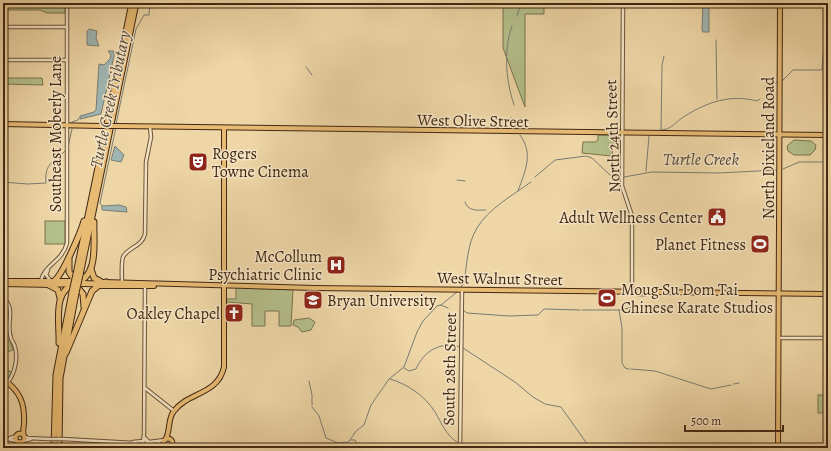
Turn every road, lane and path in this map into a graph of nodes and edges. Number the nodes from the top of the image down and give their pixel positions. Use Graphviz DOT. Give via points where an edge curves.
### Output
graph roads {
  1 [pos="67,3"];
  2 [pos="132,3"];
  3 [pos="136,3"];
  4 [pos="623,3"];
  5 [pos="780,3"];
  6 [pos="3,27"];
  7 [pos="67,27"];
  8 [pos="3,60"];
  9 [pos="67,60"];
  10 [pos="3,124"];
  11 [pos="66,125"];
  12 [pos="150,127"];
  13 [pos="224,128"];
  14 [pos="621,134"];
  15 [pos="780,135"];
  16 [pos="828,136"];
  17 [pos="94,186"];
  18 [pos="95,203"];
  19 [pos="73,249"];
  20 [pos="54,263"];
  21 [pos="91,269"];
  22 [pos="48,270"];
  23 [pos="78,274"];
  24 [pos="66,281"];
  25 [pos="43,282"];
  26 [pos="106,282"];
  27 [pos="3,283"];
  28 [pos="77,283"];
  29 [pos="99,284"];
  30 [pos="122,284"];
  31 [pos="173,285"];
  32 [pos="224,285"];
  33 [pos="88,286"];
  34 [pos="145,286"];
  35 [pos="462,290"];
  36 [pos="632,292"];
  37 [pos="779,294"];
  38 [pos="828,294"];
  39 [pos="3,297"];
  40 [pos="60,298"];
  41 [pos="81,316"];
  42 [pos="779,338"];
  43 [pos="828,338"];
  44 [pos="60,362"];
  45 [pos="5,380"];
  46 [pos="144,385"];
  47 [pos="148,391"];
  48 [pos="144,394"];
  49 [pos="174,411"];
  50 [pos="24,421"];
  51 [pos="168,426"];
  52 [pos="24,436"];
  53 [pos="3,438"];
  54 [pos="33,438"];
  55 [pos="19,439"];
  56 [pos="165,440"];
  57 [pos="172,440"];
  58 [pos="144,442"];
  59 [pos="165,447"];
  60 [pos="170,447"];
  61 [pos="393,447"];
  62 [pos="19,448"];
  63 [pos="54,448"];
  64 [pos="59,448"];
  65 [pos="457,448"];
  66 [pos="460,448"];
  67 [pos="778,448"];
  1 -- 7 [label="street, Southeast Moberly Lane"];
  2 -- 17 [label="highway"];
  3 -- 18 [label="highway"];
  4 -- 14 [label="street, North 24th Street"];
  5 -- 15 [label="main road, North Dixieland Road"];
  6 -- 7 [label="street"];
  7 -- 9 [label="street, Southeast Moberly Lane"];
  8 -- 9 [label="street"];
  9 -- 11 [label="street, Southeast Moberly Lane"];
  10 -- 11 [label="main road, West Olive Street"];
  11 -- 12 [label="main road, West Olive Street, bridge"];
  11 -- 20 [label="street, Southeast Moberly Lane" via="67,243 62,255"];
  12 -- 13 [label="main road, West Olive Street"];
  12 -- 30 [label="street" via="151,137 146,162 145,234 141,243 124,256"];
  13 -- 14 [label="main road, West Olive Street"];
  13 -- 32 [label="main road"];
  14 -- 15 [label="main road, West Olive Street"];
  14 -- 36 [label="street, North 24th Street" via="622,192 632,216"];
  15 -- 16 [label="main road, West Olive Street"];
  15 -- 37 [label="main road, North Dixieland Road"];
  17 -- 19 [label="highway" via="87,214"];
  17 -- 23 [label="highway"];
  18 -- 21 [label="highway"];
  18 -- 23 [label="highway"];
  19 -- 25 [label="highway" via="60,276"];
  19 -- 28 [label="highway" via="68,260 68,268"];
  20 -- 22 [label="street, Southeast Moberly Lane"];
  20 -- 25 [label="street, Southeast Moberly Lane"];
  20 -- 25 [label="street, Southeast Moberly Lane" via="43,274"];
  21 -- 28 [label="highway" via="86,277"];
  21 -- 29 [label="highway"];
  22 -- 25 [label="street, Southeast Moberly Lane"];
  22 -- 25 [label="street"];
  23 -- 44 [label="highway, bridge"];
  24 -- 25 [label="main road"];
  24 -- 28 [label="highway"];
  25 -- 27 [label="main road"];
  25 -- 27 [label="main road"];
  25 -- 28 [label="highway"];
  25 -- 40 [label="highway" via="57,289"];
  26 -- 28 [label="highway"];
  26 -- 29 [label="main road, West Walnut Street"];
  26 -- 30 [label="main road, West Walnut Street"];
  28 -- 29 [label="main road, West Walnut Street"];
  28 -- 33 [label="highway"];
  28 -- 40 [label="highway" via="66,290"];
  28 -- 41 [label="highway" via="84,298"];
  29 -- 30 [label="main road, West Walnut Street"];
  29 -- 33 [label="main road, West Walnut Street"];
  29 -- 41 [label="highway" via="92,291"];
  30 -- 31 [label="main road, West Walnut Street"];
  30 -- 34 [label="main road, West Walnut Street"];
  31 -- 32 [label="main road, West Walnut Street"];
  31 -- 34 [label="main road, West Walnut Street"];
  32 -- 35 [label="main road, West Walnut Street"];
  32 -- 49 [label="main road" via="223,372 213,385"];
  34 -- 46 [label="street"];
  35 -- 36 [label="main road, West Walnut Street"];
  35 -- 66 [label="street, South 28th Street"];
  36 -- 37 [label="main road, West Walnut Street"];
  37 -- 38 [label="main road, West Walnut Street"];
  37 -- 42 [label="main road, North Dixieland Road"];
  39 -- 45 [label="street" via="10,306 10,338 14,346 15,368"];
  40 -- 44 [label="highway"];
  41 -- 44 [label="highway"];
  42 -- 43 [label="street"];
  42 -- 67 [label="main road, North Dixieland Road"];
  44 -- 63 [label="highway" via="55,383"];
  44 -- 64 [label="highway"];
  45 -- 50 [label="main road" via="22,399"];
  46 -- 47 [label="street"];
  46 -- 48 [label="street"];
  47 -- 48 [label="street"];
  47 -- 49 [label="street"];
  48 -- 58 [label="street"];
  49 -- 51 [label="main road"];
  50 -- 52 [label="main road"];
  50 -- 55 [label="main road"];
  51 -- 56 [label="main road"];
  51 -- 57 [label="main road"];
  52 -- 54 [label="street"];
  52 -- 55 [label="main road"];
  53 -- 55 [label="street"];
  54 -- 55 [label="street"];
  54 -- 58 [label="street, bridge"];
  55 -- 62 [label="main road"];
  56 -- 57 [label="main road"];
  56 -- 58 [label="street"];
  56 -- 59 [label="main road"];
  57 -- 60 [label="main road"];
  58 -- 59 [label="street" via="159,443"];
  59 -- 60 [label="main road"];
  61 -- 65 [label="street"];
}
